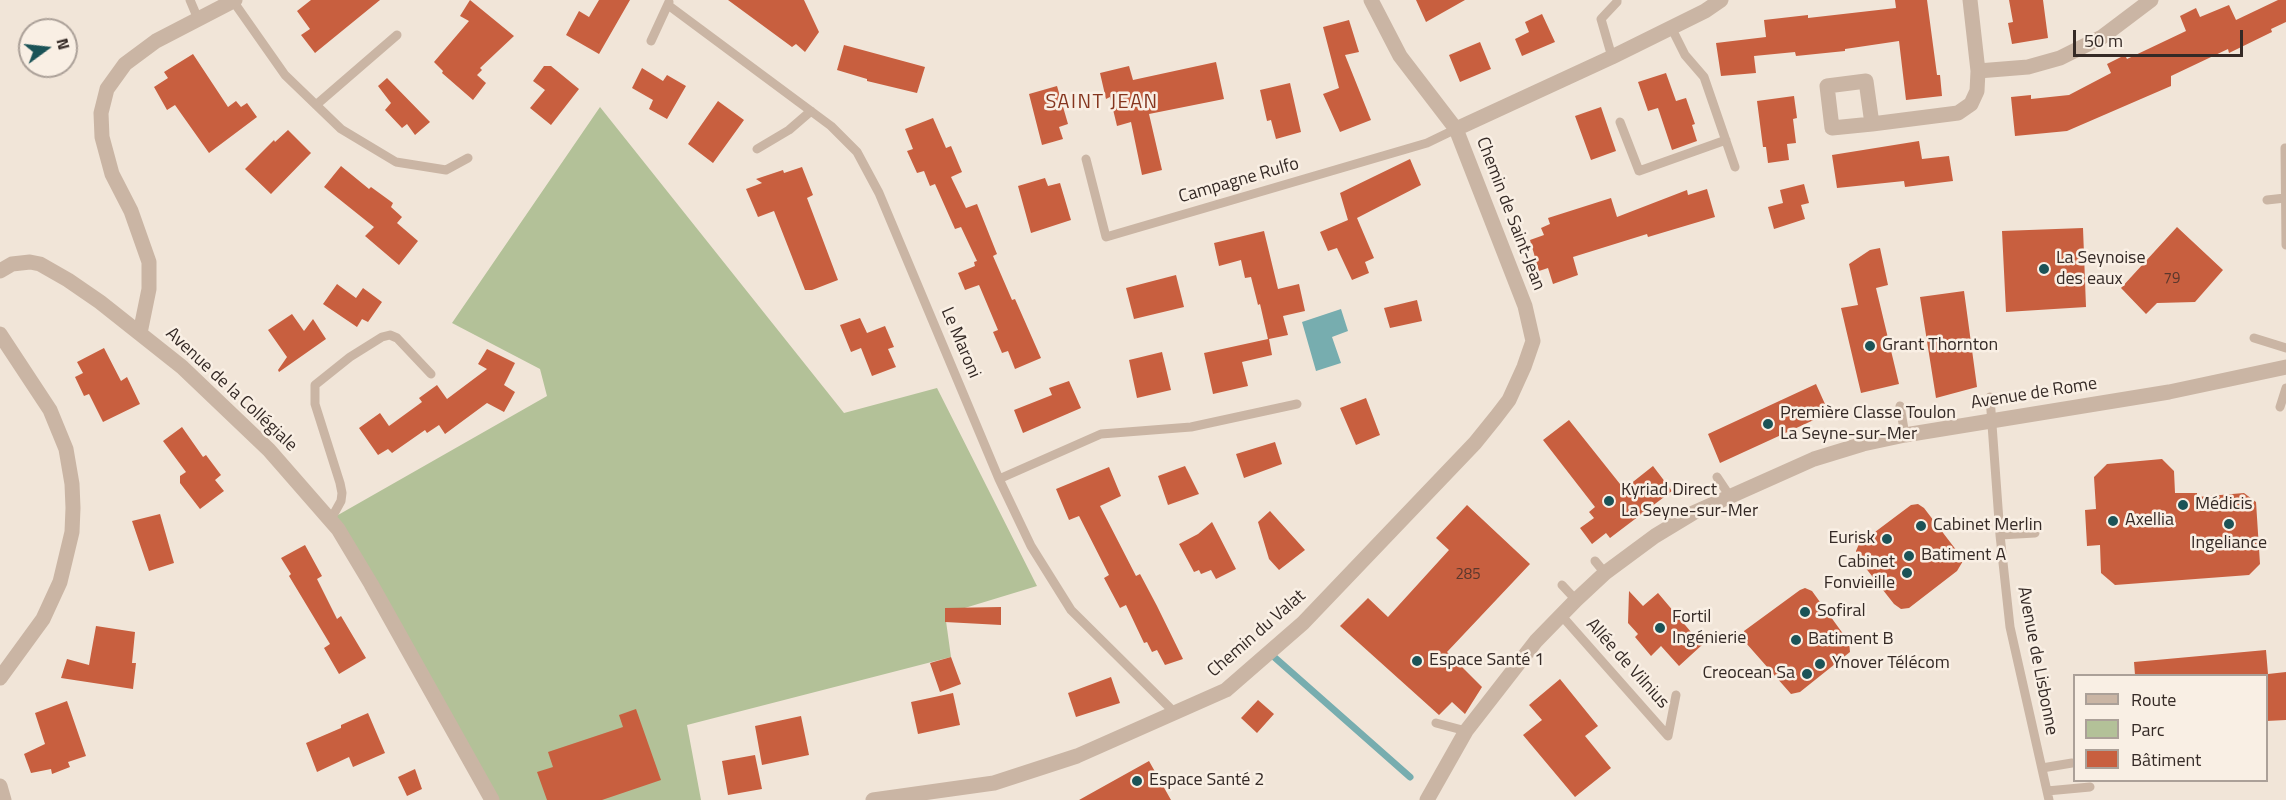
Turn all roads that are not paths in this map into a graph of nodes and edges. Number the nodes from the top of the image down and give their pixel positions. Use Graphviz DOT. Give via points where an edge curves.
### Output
graph roads {
  1 [pos="190,0"];
  2 [pos="1371,0"];
  3 [pos="1617,0"];
  4 [pos="1721,0"];
  5 [pos="1970,0"];
  6 [pos="2151,0"];
  7 [pos="234,1"];
  8 [pos="669,3"];
  9 [pos="198,19"];
  10 [pos="1671,27"];
  11 [pos="397,35"];
  12 [pos="651,41"];
  13 [pos="1612,57"];
  14 [pos="1978,71"];
  15 [pos="316,105"];
  16 [pos="811,111"];
  17 [pos="1620,122"];
  18 [pos="1872,124"];
  19 [pos="1456,129"];
  20 [pos="1726,140"];
  21 [pos="2285,148"];
  22 [pos="757,149"];
  23 [pos="468,158"];
  24 [pos="1086,159"];
  25 [pos="1735,167"];
  26 [pos="2285,198"];
  27 [pos="2267,200"];
  28 [pos="2286,245"];
  29 [pos="1,269"];
  30 [pos="140,333"];
  31 [pos="0,334"];
  32 [pos="2254,338"];
  33 [pos="2286,348"];
  34 [pos="2286,367"];
  35 [pos="431,374"];
  36 [pos="2286,388"];
  37 [pos="1990,397"];
  38 [pos="1297,404"];
  39 [pos="1900,406"];
  40 [pos="2280,407"];
  41 [pos="1496,417"];
  42 [pos="1994,420"];
  43 [pos="1905,435"];
  44 [pos="1717,477"];
  45 [pos="999,479"];
  46 [pos="1729,495"];
  47 [pos="331,519"];
  48 [pos="2035,533"];
  49 [pos="2000,535"];
  50 [pos="1595,561"];
  51 [pos="1605,573"];
  52 [pos="1562,585"];
  53 [pos="1576,600"];
  54 [pos="1561,615"];
  55 [pos="0,678"];
  56 [pos="1676,695"];
  57 [pos="1175,713"];
  58 [pos="1436,723"];
  59 [pos="1466,730"];
  60 [pos="2072,763"];
  61 [pos="2042,768"];
  62 [pos="0,786"];
  63 [pos="2090,787"];
  64 [pos="2048,795"];
  65 [pos="4,800"];
  66 [pos="492,800"];
  67 [pos="873,800"];
  68 [pos="1427,800"];
  1 -- 9 [label="lane"];
  2 -- 19 [label="street" via="1400,56"];
  3 -- 13 [label="lane" via="1601,19"];
  4 -- 10 [label="street, Chemin de Saint-Jean"];
  5 -- 14 [label="street"];
  6 -- 14 [label="street" via="2102,37 2060,58"];
  7 -- 9 [label="street"];
  7 -- 15 [label="lane" via="285,75"];
  8 -- 12 [label="lane, Le Maroni"];
  8 -- 16 [label="lane, Le Maroni"];
  9 -- 30 [label="street" via="156,41 125,64 107,89 101,113 102,137 112,174 131,211 148,262 149,290"];
  10 -- 13 [label="street, Chemin de Saint-Jean"];
  10 -- 20 [label="lane" via="1685,55 1704,77"];
  11 -- 15 [label="lane"];
  13 -- 19 [label="street, Chemin de Saint-Jean"];
  14 -- 18 [label="street" via="1977,91 1971,104 1958,113"];
  15 -- 23 [label="lane" via="341,129 396,162 446,170"];
  16 -- 22 [label="lane"];
  16 -- 45 [label="lane, Le Maroni" via="857,152 879,193"];
  17 -- 20 [label="lane" via="1639,171"];
  19 -- 24 [label="lane, Campagne Rulfo" via="1427,143 1106,237"];
  19 -- 41 [label="street, Chemin de Saint-Jean" via="1525,306 1533,341 1509,400"];
  20 -- 25 [label="lane"];
  21 -- 26 [label="lane"];
  26 -- 27 [label="lane"];
  26 -- 28 [label="lane"];
  29 -- 30 [label="street, Avenue de la Collégiale" via="21,262 40,264"];
  30 -- 47 [label="street, Avenue de la Collégiale" via="248,428"];
  31 -- 55 [label="street" via="50,410 66,449 73,508 72,532 60,582 43,619"];
  32 -- 33 [label="lane"];
  34 -- 42 [label="street, Avenue de Rome" via="2169,392"];
  35 -- 47 [label="lane" via="390,335 350,357 315,385 315,404 340,483 341,501"];
  36 -- 40 [label="lane"];
  37 -- 42 [label="lane, Avenue de Lisbonne"];
  38 -- 45 [label="lane" via="1191,427 1101,434"];
  39 -- 43 [label="lane"];
  41 -- 57 [label="street, Chemin du Valat" via="1303,623 1226,690"];
  42 -- 43 [label="street, Avenue de Rome"];
  42 -- 49 [label="lane, Avenue de Lisbonne"];
  43 -- 46 [label="street, Avenue de Rome" via="1815,459 1761,488"];
  44 -- 46 [label="lane"];
  45 -- 57 [label="lane, Le Maroni" via="1031,546 1071,610"];
  46 -- 51 [label="street, Avenue de Rome" via="1655,536"];
  47 -- 66 [label="street, Avenue de la Collégiale"];
  48 -- 49 [label="lane"];
  49 -- 61 [label="lane, Avenue de Lisbonne" via="2010,627"];
  50 -- 51 [label="lane"];
  51 -- 53 [label="street, Avenue de Rome"];
  52 -- 53 [label="lane"];
  53 -- 54 [label="street, Avenue de Rome"];
  54 -- 56 [label="lane, Allée de Vilnius" via="1668,736"];
  54 -- 59 [label="street, Avenue de Rome" via="1523,655"];
  57 -- 67 [label="street, Chemin du Valat" via="1077,756 994,783"];
  58 -- 59 [label="lane"];
  59 -- 68 [label="street, Avenue de Rome"];
  60 -- 61 [label="lane"];
  61 -- 64 [label="lane, Avenue de Lisbonne"];
  62 -- 65 [label="street"];
  63 -- 64 [label="lane"];
}
